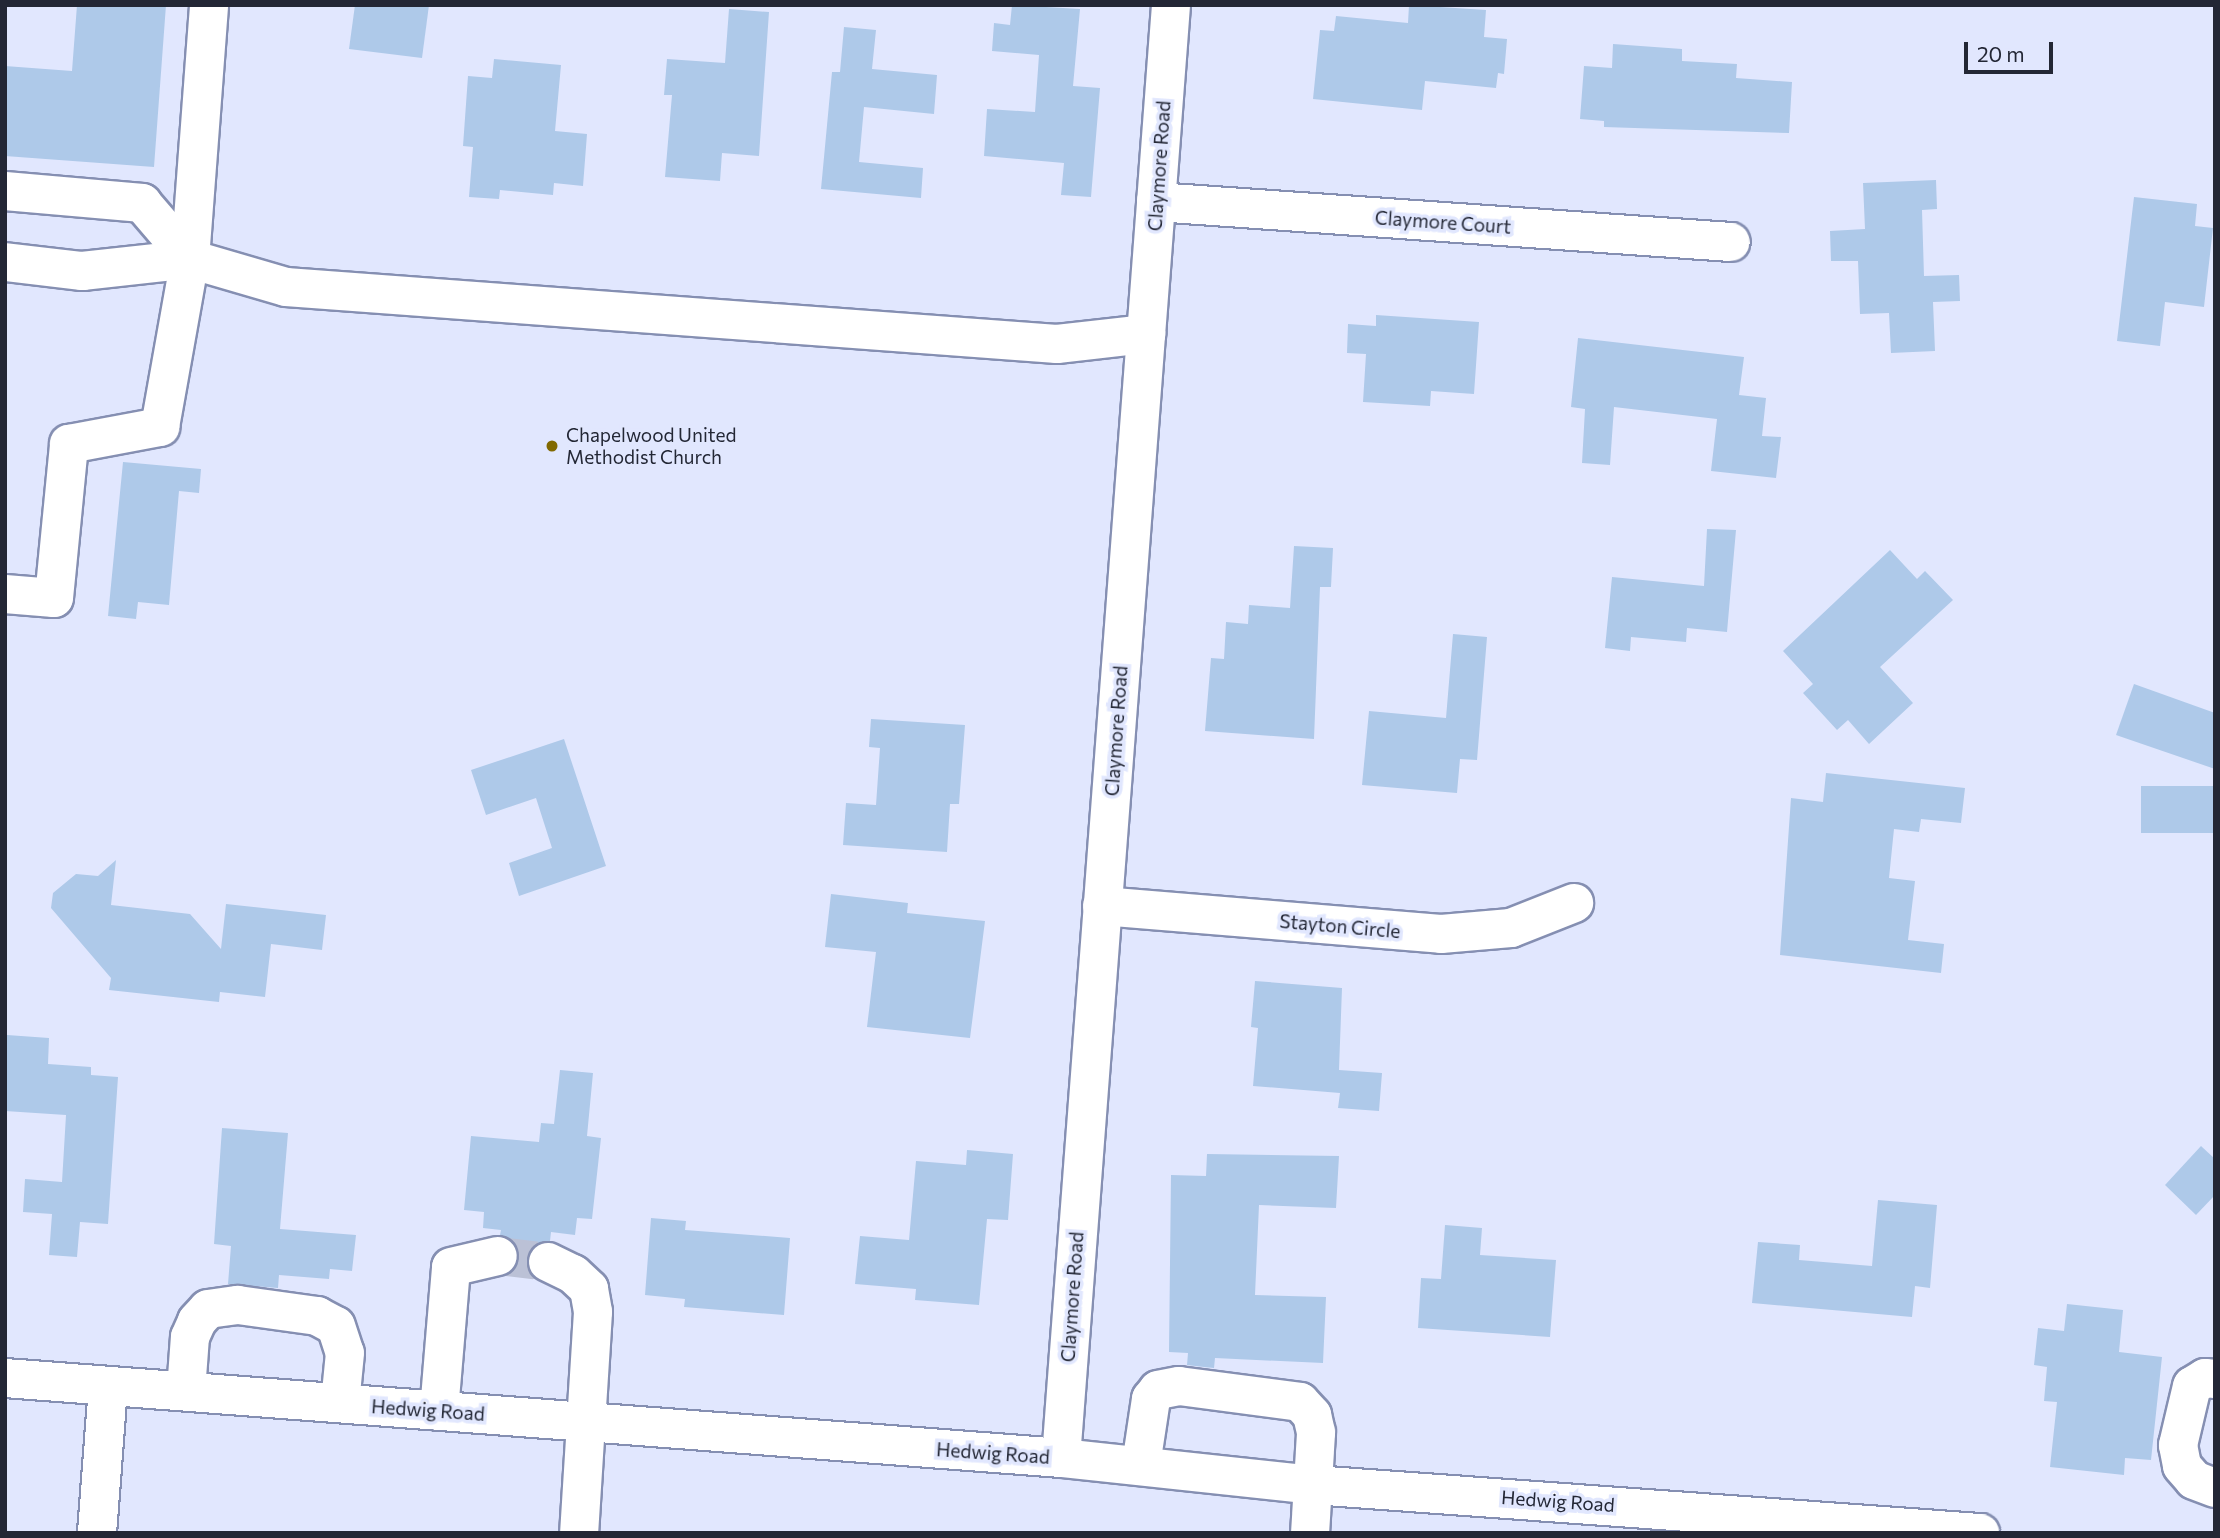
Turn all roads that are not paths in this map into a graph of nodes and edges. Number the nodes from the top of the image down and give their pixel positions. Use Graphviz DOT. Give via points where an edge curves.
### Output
graph roads {
  1 [pos="209,5"];
  2 [pos="1171,5"];
  3 [pos="5,191"];
  4 [pos="1156,202"];
  5 [pos="1731,242"];
  6 [pos="190,259"];
  7 [pos="5,262"];
  8 [pos="1146,334"];
  9 [pos="5,594"];
  10 [pos="1574,903"];
  11 [pos="1102,906"];
  12 [pos="498,1256"];
  13 [pos="548,1262"];
  14 [pos="5,1378"];
  15 [pos="2215,1379"];
  16 [pos="108,1386"];
  17 [pos="186,1391"];
  18 [pos="340,1403"];
  19 [pos="439,1410"];
  20 [pos="588,1422"];
  21 [pos="1061,1458"];
  22 [pos="1141,1465"];
  23 [pos="1313,1485"];
  24 [pos="2215,1488"];
  25 [pos="1753,1523"];
  26 [pos="97,1533"];
  27 [pos="579,1533"];
  28 [pos="1310,1533"];
  29 [pos="1980,1533"];
  1 -- 6 [label="street"];
  2 -- 4 [label="street, Claymore Road"];
  3 -- 6 [label="street" via="142,203"];
  4 -- 5 [label="street, Claymore Court"];
  4 -- 8 [label="street, Claymore Road"];
  6 -- 7 [label="street" via="82,271"];
  6 -- 8 [label="street" via="285,287 1057,344"];
  6 -- 9 [label="street" via="160,427 69,444 54,598"];
  8 -- 11 [label="street, Claymore Road"];
  10 -- 11 [label="street, Stayton Circle" via="1511,928 1441,934"];
  11 -- 21 [label="street, Claymore Road"];
  12 -- 19 [label="street" via="451,1267"];
  13 -- 20 [label="street" via="573,1274 589,1289 593,1312"];
  14 -- 16 [label="street, Hedwig Road"];
  15 -- 24 [label="street" via="2205,1378 2192,1386 2178,1445 2182,1466 2194,1480"];
  16 -- 17 [label="street, Hedwig Road"];
  16 -- 26 [label="street"];
  17 -- 18 [label="street, Hedwig Road"];
  17 -- 18 [label="street" via="190,1338 197,1321 208,1308 238,1305 317,1316 336,1326 345,1353"];
  18 -- 19 [label="street, Hedwig Road"];
  19 -- 20 [label="street, Hedwig Road"];
  20 -- 21 [label="street, Hedwig Road"];
  20 -- 27 [label="street"];
  21 -- 22 [label="street, Hedwig Road"];
  22 -- 23 [label="street, Hedwig Road"];
  22 -- 23 [label="street" via="1151,1399 1158,1390 1179,1386 1300,1402 1312,1415 1316,1433"];
  23 -- 25 [label="street, Hedwig Road"];
  23 -- 28 [label="street"];
  25 -- 29 [label="street, Hedwig Road"];
}
